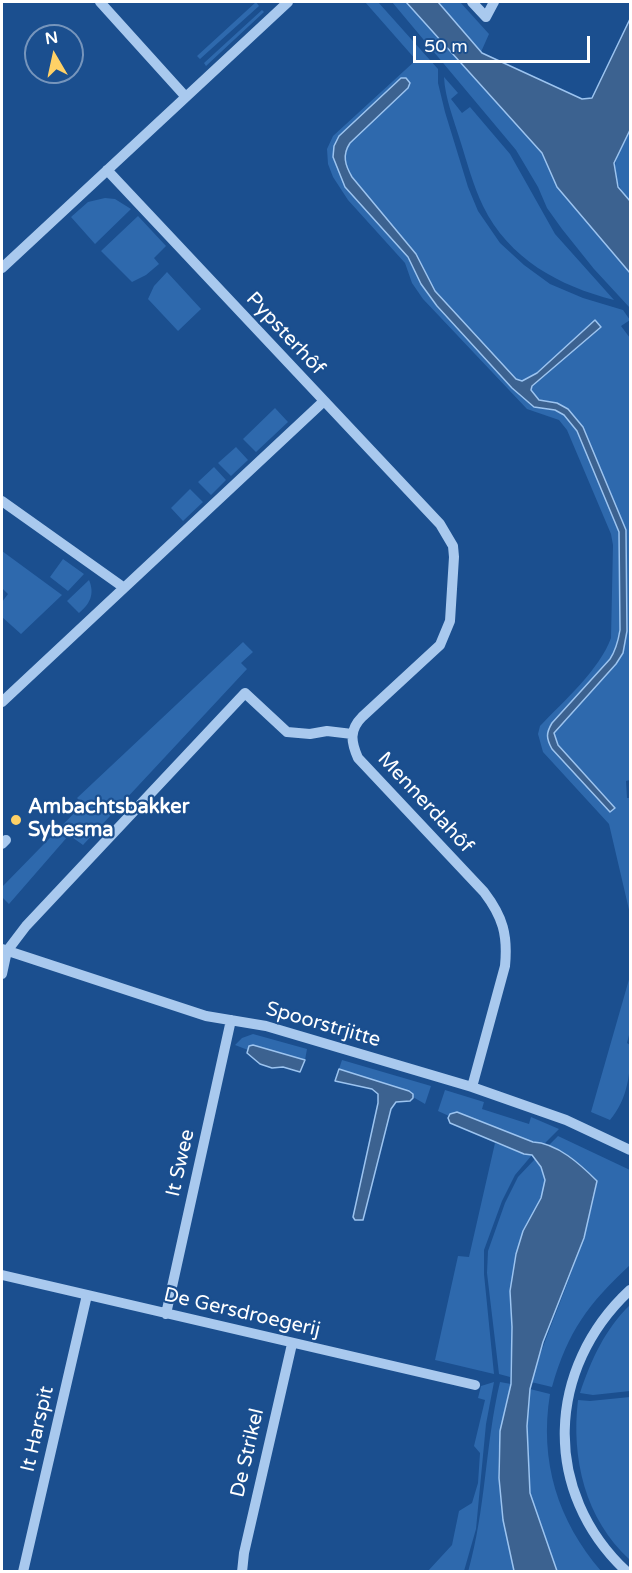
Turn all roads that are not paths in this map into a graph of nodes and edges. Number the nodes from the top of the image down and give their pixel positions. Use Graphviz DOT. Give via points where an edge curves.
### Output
graph roads {
  1 [pos="100,2"];
  2 [pos="288,2"];
  3 [pos="472,2"];
  4 [pos="494,2"];
  5 [pos="185,96"];
  6 [pos="107,170"];
  7 [pos="2,268"];
  8 [pos="324,401"];
  9 [pos="2,501"];
  10 [pos="123,587"];
  11 [pos="2,702"];
  12 [pos="352,734"];
  13 [pos="4,950"];
  14 [pos="2,974"];
  15 [pos="231,1020"];
  16 [pos="472,1087"];
  17 [pos="630,1150"];
  18 [pos="2,1275"];
  19 [pos="630,1290"];
  20 [pos="87,1295"];
  21 [pos="166,1314"];
  22 [pos="292,1344"];
  23 [pos="475,1385"];
  24 [pos="23,1572"];
  25 [pos="242,1572"];
  26 [pos="627,1572"];
  1 -- 5 [label="street"];
  2 -- 5 [label="street"];
  3 -- 4 [label="street" via="486,17"];
  5 -- 6 [label="street"];
  6 -- 7 [label="street"];
  6 -- 8 [label="street, Pypsterhôf"];
  8 -- 10 [label="street, Pypsterhôf"];
  8 -- 12 [label="street" via="440,524 453,553 450,621 440,645 362,717"];
  9 -- 10 [label="street"];
  10 -- 11 [label="street, Pypsterhôf"];
  12 -- 13 [label="street" via="327,730 310,734 287,732 245,693"];
  12 -- 16 [label="street, Mennerdahôf" via="358,758 484,892 502,920 507,950 505,966"];
  13 -- 14 [label="street"];
  13 -- 15 [label="street, Spoorstrjitte" via="206,1016"];
  15 -- 16 [label="street, Spoorstrjitte" via="266,1026"];
  15 -- 21 [label="street, It Swee"];
  16 -- 17 [label="street, Spoorstrjitte" via="566,1120"];
  18 -- 20 [label="street, De Gersdroegerij"];
  19 -- 26 [label="street" via="604,1317 581,1356 568,1395 564,1429 568,1469 578,1504 598,1540"];
  20 -- 21 [label="street, De Gersdroegerij"];
  20 -- 24 [label="street, It Harspit"];
  21 -- 22 [label="street, De Gersdroegerij"];
  22 -- 23 [label="street, De Gersdroegerij"];
  22 -- 25 [label="street, De Strikel"];
}
